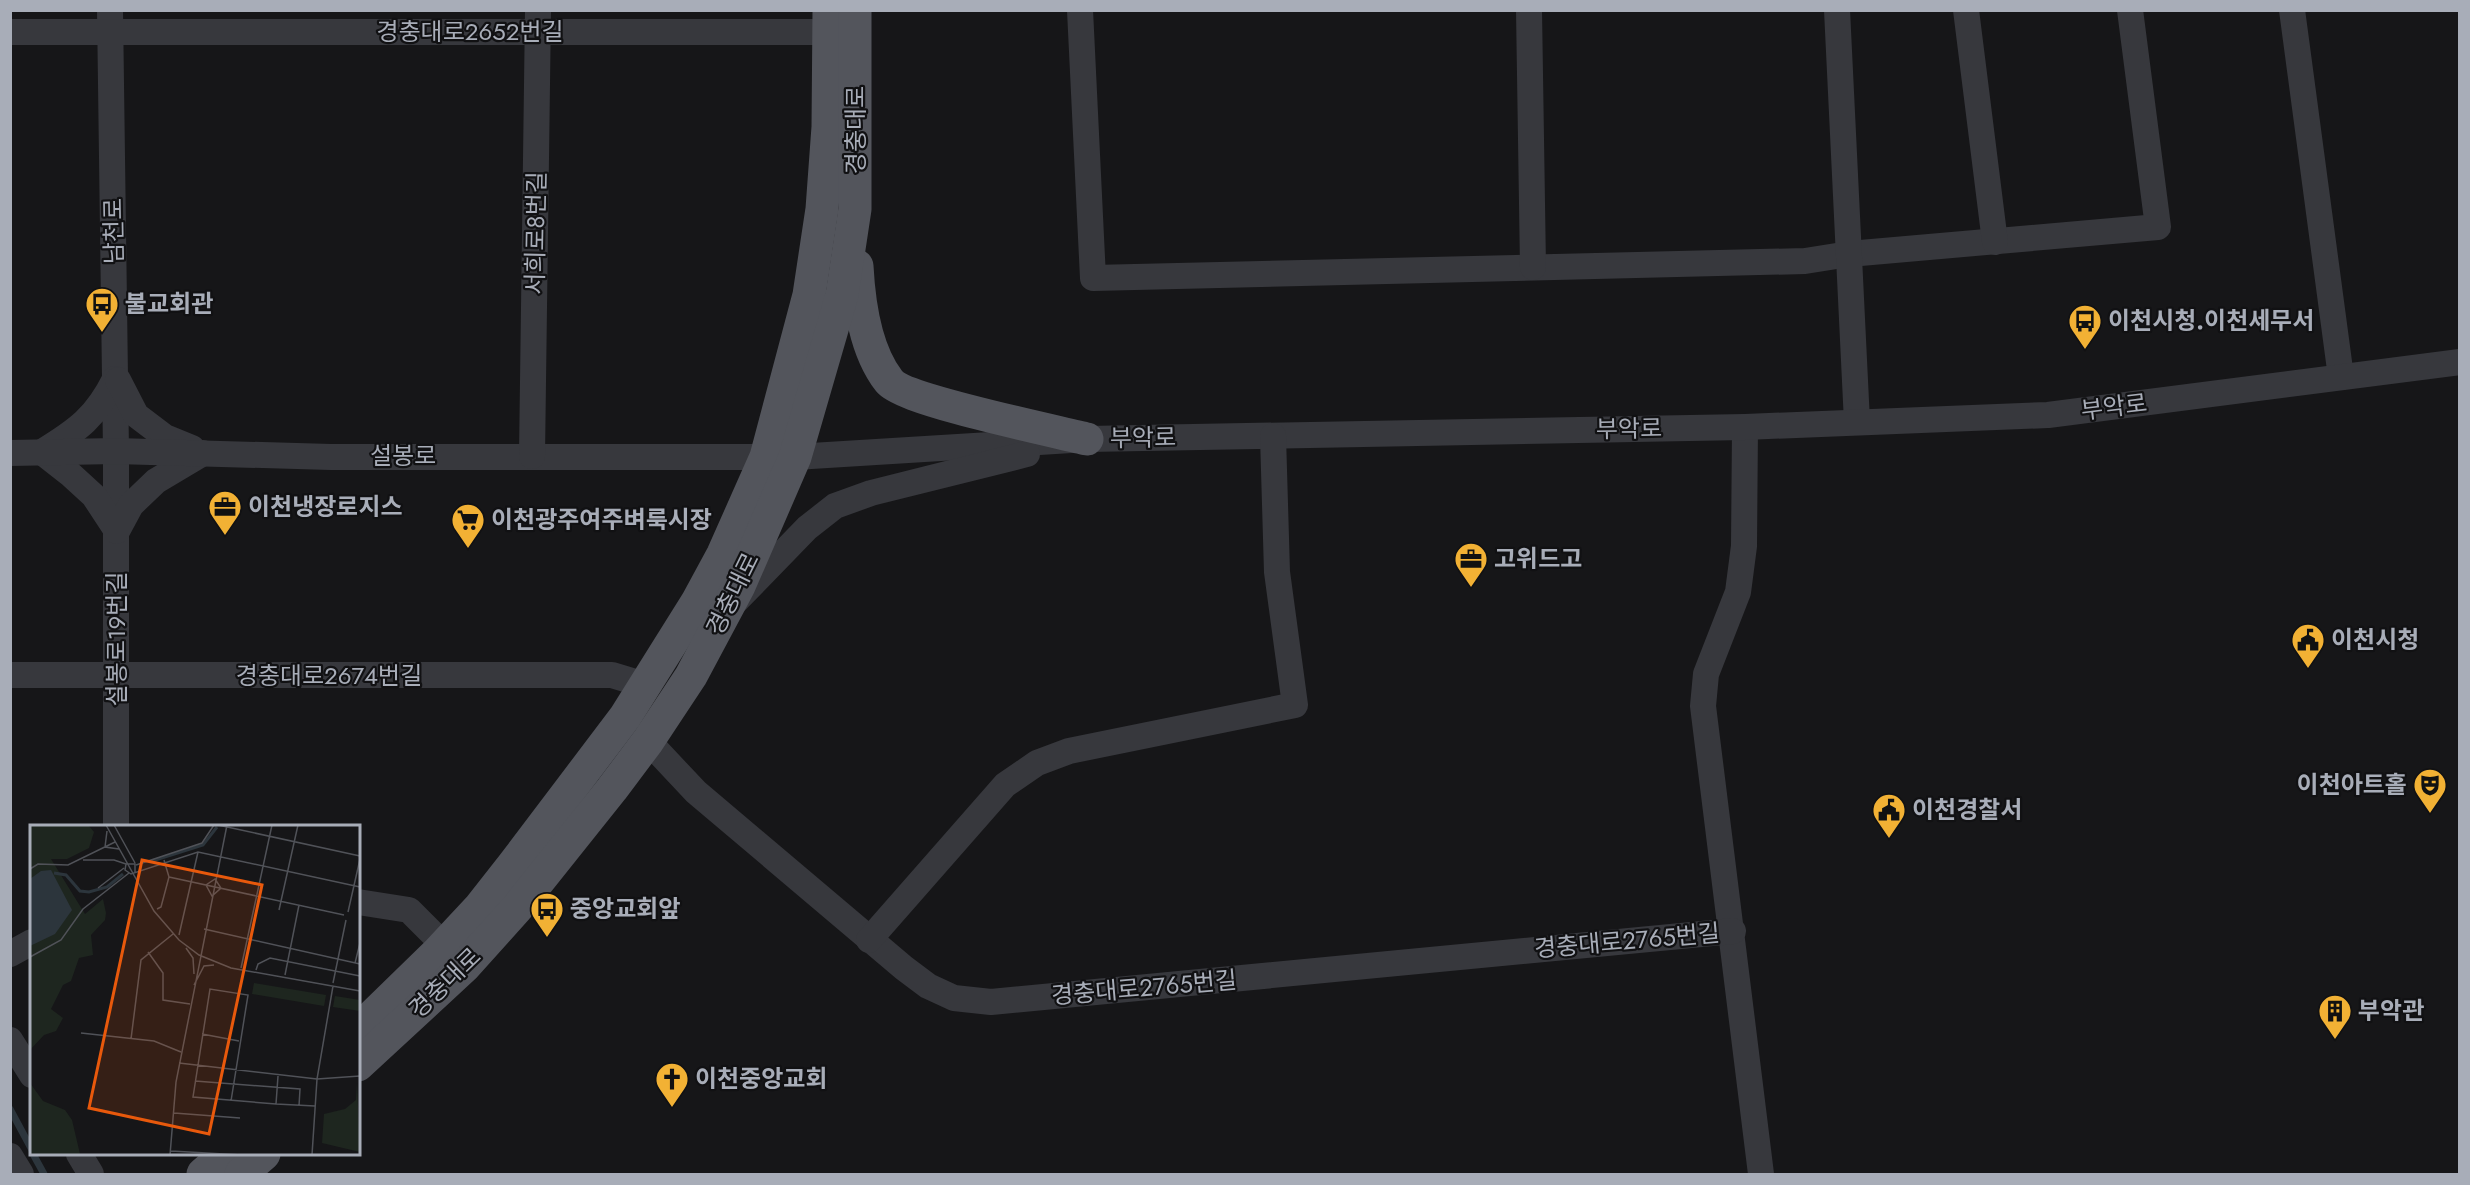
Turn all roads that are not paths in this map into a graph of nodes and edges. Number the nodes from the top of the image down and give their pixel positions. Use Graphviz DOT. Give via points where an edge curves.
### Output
graph roads {
  1 [pos="855,10"];
  2 [pos="1080,10"];
  3 [pos="1528,10"];
  4 [pos="1837,10"];
  5 [pos="1966,10"];
  6 [pos="2130,10"];
  7 [pos="2292,10"];
  8 [pos="110,21"];
  9 [pos="538,21"];
  10 [pos="829,21"];
  11 [pos="10,32"];
  12 [pos="855,209"];
  13 [pos="1995,242"];
  14 [pos="1849,254"];
  15 [pos="1533,267"];
  16 [pos="2460,362"];
  17 [pos="116,377"];
  18 [pos="2342,377"];
  19 [pos="1857,422"];
  20 [pos="1745,427"];
  21 [pos="1273,435"];
  22 [pos="1087,439"];
  23 [pos="116,451"];
  24 [pos="42,452"];
  25 [pos="10,453"];
  26 [pos="203,453"];
  27 [pos="532,456"];
  28 [pos="780,457"];
  29 [pos="117,531"];
  30 [pos="724,613"];
  31 [pos="10,675"];
  32 [pos="117,677"];
  33 [pos="645,685"];
  34 [pos="648,741"];
  35 [pos="116,825"];
  36 [pos="360,903"];
  37 [pos="1732,931"];
  38 [pos="869,940"];
  39 [pos="30,943"];
  40 [pos="444,945"];
  41 [pos="10,954"];
  42 [pos="360,1028"];
  43 [pos="10,1040"];
  44 [pos="360,1063"];
  45 [pos="30,1072"];
  46 [pos="80,1155"];
  47 [pos="225,1155"];
  48 [pos="263,1155"];
  49 [pos="10,1156"];
  50 [pos="21,1174"];
  51 [pos="91,1174"];
  52 [pos="203,1174"];
  53 [pos="242,1174"];
  54 [pos="1761,1174"];
  1 -- 12 [label="main road, 경충대로"];
  2 -- 15 [label="street" via="1093,278"];
  3 -- 15 [label="street"];
  4 -- 14 [label="street"];
  5 -- 13 [label="street"];
  6 -- 13 [label="street" via="2158,227"];
  7 -- 18 [label="street"];
  8 -- 9 [label="street, 경충대로2652번길"];
  8 -- 11 [label="street, 경충대로2652번길"];
  8 -- 17 [label="street, 남천로"];
  9 -- 10 [label="street, 경충대로2652번길"];
  9 -- 27 [label="street, 서희로8번길"];
  10 -- 28 [label="main road, 경충대로" via="822,208"];
  12 -- 22 [label="main road" via="859,300 873,352 890,382 919,397"];
  12 -- 28 [label="main road, 경충대로" via="842,295"];
  13 -- 14 [label="street"];
  14 -- 15 [label="street" via="1804,261"];
  14 -- 19 [label="street"];
  16 -- 18 [label="street, 부악로"];
  17 -- 23 [label="street, 남천로"];
  17 -- 24 [label="street" via="103,403 76,431"];
  17 -- 26 [label="street" via="136,415 165,437"];
  18 -- 19 [label="street, 부악로" via="2048,415"];
  19 -- 20 [label="street, 부악로"];
  20 -- 21 [label="street, 부악로"];
  20 -- 37 [label="street" via="1744,546 1738,592 1706,674 1703,706"];
  21 -- 22 [label="street, 부악로"];
  21 -- 38 [label="street" via="1277,572 1295,705 1069,751 1037,763 1005,785"];
  22 -- 28 [label="street, 부악로"];
  22 -- 30 [label="street" via="871,493 835,506 807,528"];
  23 -- 24 [label="street, 설봉로"];
  23 -- 26 [label="street, 설봉로"];
  23 -- 29 [label="street, 설봉로19번길"];
  24 -- 25 [label="street, 설봉로"];
  24 -- 29 [label="street" via="94,496"];
  26 -- 27 [label="street, 설봉로"];
  26 -- 29 [label="street" via="156,481 132,505"];
  27 -- 28 [label="street, 설봉로"];
  28 -- 30 [label="main road, 경충대로" via="739,586"];
  28 -- 33 [label="main road, 경충대로" via="698,602"];
  29 -- 32 [label="street, 설봉로19번길"];
  30 -- 34 [label="main road, 경충대로" via="691,676"];
  31 -- 32 [label="street, 경충대로2674번길"];
  32 -- 33 [label="street, 경충대로2674번길" via="612,675"];
  32 -- 35 [label="street, 설봉로19번길"];
  33 -- 40 [label="main road, 경충대로" via="513,865"];
  34 -- 38 [label="street, 경충대로2765번길" via="696,792"];
  34 -- 44 [label="main road, 경충대로" via="502,925 464,967"];
  36 -- 40 [label="street" via="409,909"];
  37 -- 38 [label="street, 경충대로2765번길" via="991,1002 954,998 928,986"];
  37 -- 54 [label="street"];
  39 -- 41 [label="street"];
  40 -- 42 [label="main road, 경충대로"];
  43 -- 45 [label="street"];
  46 -- 51 [label="street"];
  47 -- 52 [label="main road"];
  48 -- 53 [label="main road"];
  49 -- 50 [label="street"];
}
